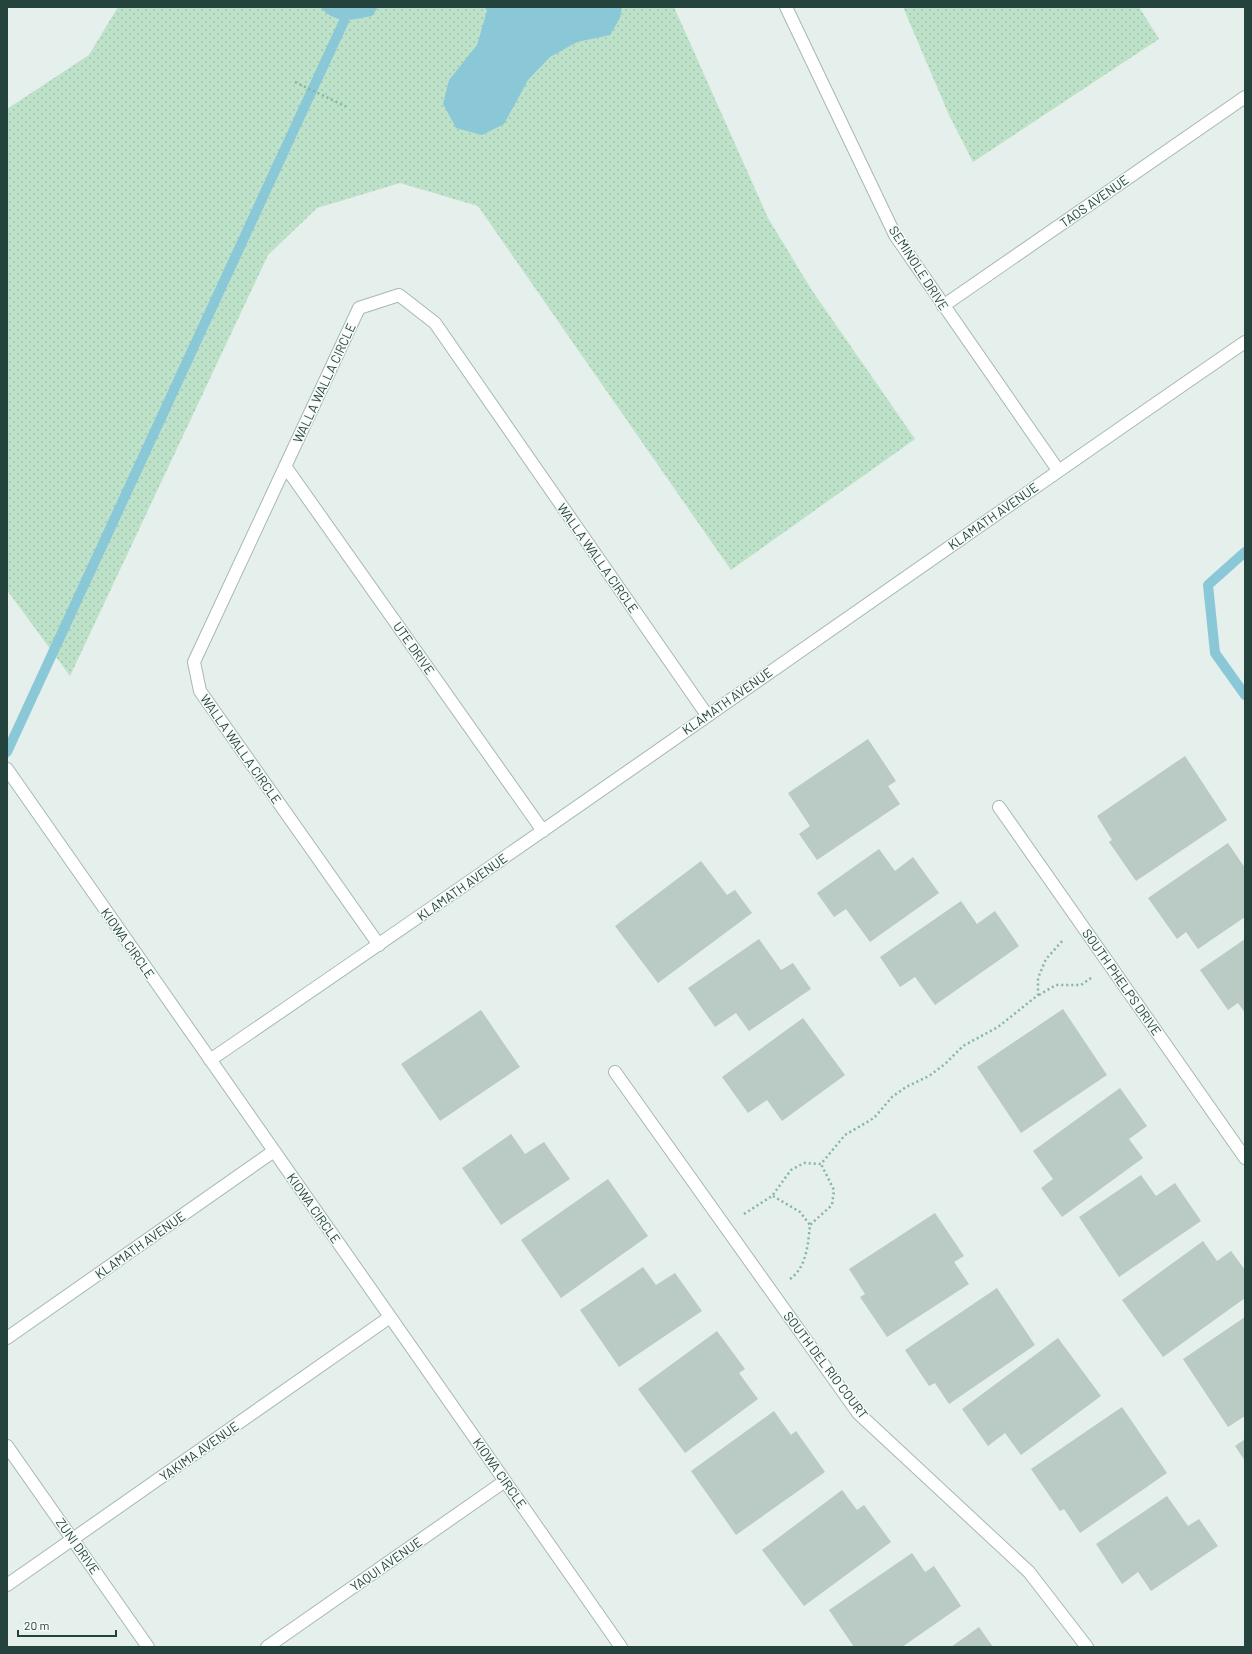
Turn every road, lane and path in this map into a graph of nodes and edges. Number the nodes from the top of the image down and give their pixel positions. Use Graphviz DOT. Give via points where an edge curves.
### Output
graph roads {
  1 [pos="786,7"];
  2 [pos="295,82"];
  3 [pos="1245,96"];
  4 [pos="347,107"];
  5 [pos="943,306"];
  6 [pos="1245,342"];
  7 [pos="285,466"];
  8 [pos="1058,470"];
  9 [pos="707,715"];
  10 [pos="7,769"];
  11 [pos="999,807"];
  12 [pos="543,831"];
  13 [pos="1082,925"];
  14 [pos="379,945"];
  15 [pos="1110,965"];
  16 [pos="1038,995"];
  17 [pos="210,1060"];
  18 [pos="615,1072"];
  19 [pos="274,1151"];
  20 [pos="1245,1158"];
  21 [pos="821,1164"];
  22 [pos="772,1196"];
  23 [pos="810,1225"];
  24 [pos="725,1227"];
  25 [pos="772,1292"];
  26 [pos="390,1317"];
  27 [pos="7,1338"];
  28 [pos="7,1446"];
  29 [pos="505,1482"];
  30 [pos="73,1540"];
  31 [pos="7,1585"];
  32 [pos="619,1646"];
  33 [pos="148,1647"];
  34 [pos="267,1647"];
  35 [pos="1087,1647"];
  1 -- 5 [label="street, SEMINOLE DRIVE" via="894,235"];
  2 -- 4 [label="path"];
  3 -- 5 [label="street, TAOS AVENUE"];
  5 -- 8 [label="street, SEMINOLE DRIVE"];
  6 -- 8 [label="street, KLAMATH AVENUE"];
  7 -- 9 [label="street, WALLA WALLA CIRCLE" via="359,308 399,295 435,323"];
  7 -- 12 [label="street, UTE DRIVE"];
  7 -- 14 [label="street, WALLA WALLA CIRCLE" via="194,662 200,691"];
  8 -- 9 [label="street, KLAMATH AVENUE"];
  9 -- 12 [label="street, KLAMATH AVENUE"];
  10 -- 17 [label="street, KIOWA CIRCLE"];
  11 -- 13 [label="street, SOUTH PHELPS DRIVE"];
  12 -- 14 [label="street, KLAMATH AVENUE"];
  13 -- 15 [label="street, SOUTH PHELPS DRIVE"];
  13 -- 16 [label="path" via="1061,942 1046,959 1038,978"];
  14 -- 17 [label="street, KLAMATH AVENUE"];
  15 -- 16 [label="path" via="1081,985 1056,985"];
  15 -- 20 [label="street, SOUTH PHELPS DRIVE"];
  16 -- 21 [label="path" via="998,1027 963,1046 929,1076 892,1097 874,1118 845,1135"];
  17 -- 19 [label="street, KIOWA CIRCLE"];
  18 -- 24 [label="street, SOUTH DEL RIO COURT"];
  19 -- 26 [label="street, KIOWA CIRCLE"];
  19 -- 27 [label="street, KLAMATH AVENUE"];
  21 -- 22 [label="path" via="804,1163 791,1170"];
  21 -- 23 [label="path" via="834,1190 832,1205"];
  22 -- 23 [label="path" via="800,1212"];
  22 -- 24 [label="path"];
  23 -- 25 [label="path" via="808,1250 796,1274"];
  24 -- 25 [label="street, SOUTH DEL RIO COURT"];
  25 -- 35 [label="street, SOUTH DEL RIO COURT" via="858,1413 1029,1572"];
  26 -- 29 [label="street, KIOWA CIRCLE"];
  26 -- 30 [label="street, YAKIMA AVENUE"];
  28 -- 30 [label="street, ZUNI DRIVE"];
  29 -- 32 [label="street, KIOWA CIRCLE"];
  29 -- 34 [label="street, YAQUI AVENUE"];
  30 -- 31 [label="street, YAKIMA AVENUE"];
  30 -- 33 [label="street, ZUNI DRIVE"];
}
